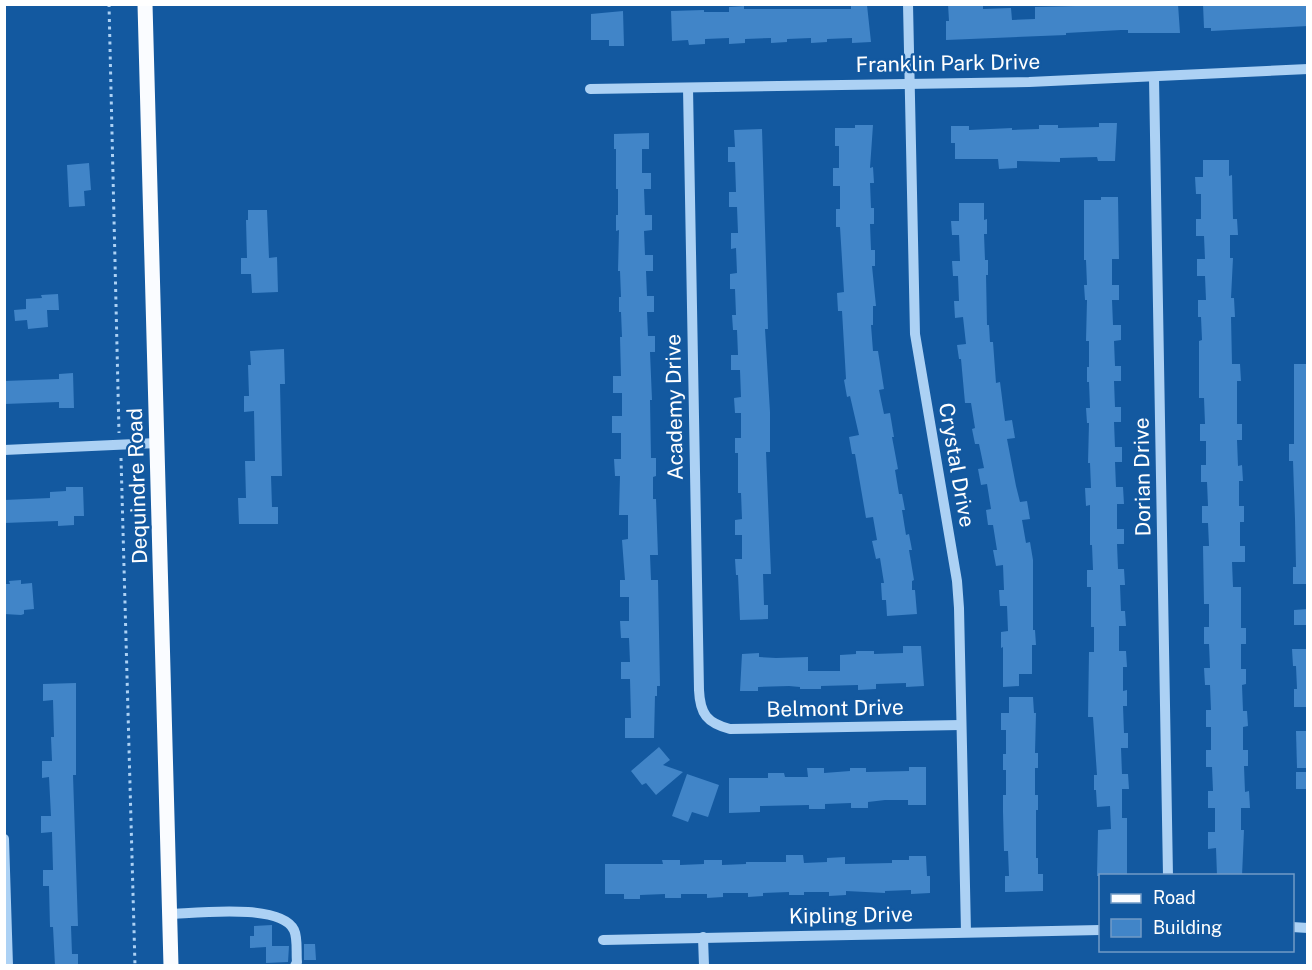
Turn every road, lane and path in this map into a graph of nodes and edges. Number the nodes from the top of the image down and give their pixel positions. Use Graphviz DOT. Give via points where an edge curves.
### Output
graph roads {
  1 [pos="109,4"];
  2 [pos="145,4"];
  3 [pos="908,4"];
  4 [pos="1308,69"];
  5 [pos="1154,78"];
  6 [pos="909,84"];
  7 [pos="688,88"];
  8 [pos="590,89"];
  9 [pos="119,433"];
  10 [pos="157,443"];
  11 [pos="4,450"];
  12 [pos="120,455"];
  13 [pos="711,721"];
  14 [pos="961,725"];
  15 [pos="4,838"];
  16 [pos="1168,874"];
  17 [pos="170,914"];
  18 [pos="1099,930"];
  19 [pos="966,932"];
  20 [pos="703,937"];
  21 [pos="603,940"];
  22 [pos="8,966"];
  23 [pos="135,966"];
  24 [pos="171,966"];
  25 [pos="295,966"];
  26 [pos="704,966"];
  1 -- 9 [label="path"];
  2 -- 10 [label="main road, Dequindre Road"];
  3 -- 6 [label="street, Crystal Drive"];
  4 -- 5 [label="street, Franklin Park Drive"];
  5 -- 6 [label="street, Franklin Park Drive"];
  5 -- 16 [label="street, Dorian Drive"];
  6 -- 7 [label="street, Franklin Park Drive"];
  6 -- 14 [label="street, Crystal Drive" via="915,334 957,581"];
  7 -- 8 [label="street, Franklin Park Drive"];
  7 -- 13 [label="street, Academy Drive" via="699,690 702,710"];
  10 -- 11 [label="street"];
  10 -- 17 [label="main road, Dequindre Road"];
  12 -- 23 [label="path"];
  13 -- 14 [label="street, Belmont Drive" via="730,729"];
  14 -- 19 [label="street, Crystal Drive"];
  15 -- 22 [label="street"];
  17 -- 24 [label="main road, Dequindre Road"];
  17 -- 25 [label="street" via="260,913 284,918 294,930"];
  18 -- 19 [label="street, Kipling Drive"];
  19 -- 20 [label="street, Kipling Drive"];
  20 -- 21 [label="street, Kipling Drive"];
  20 -- 26 [label="street"];
}
